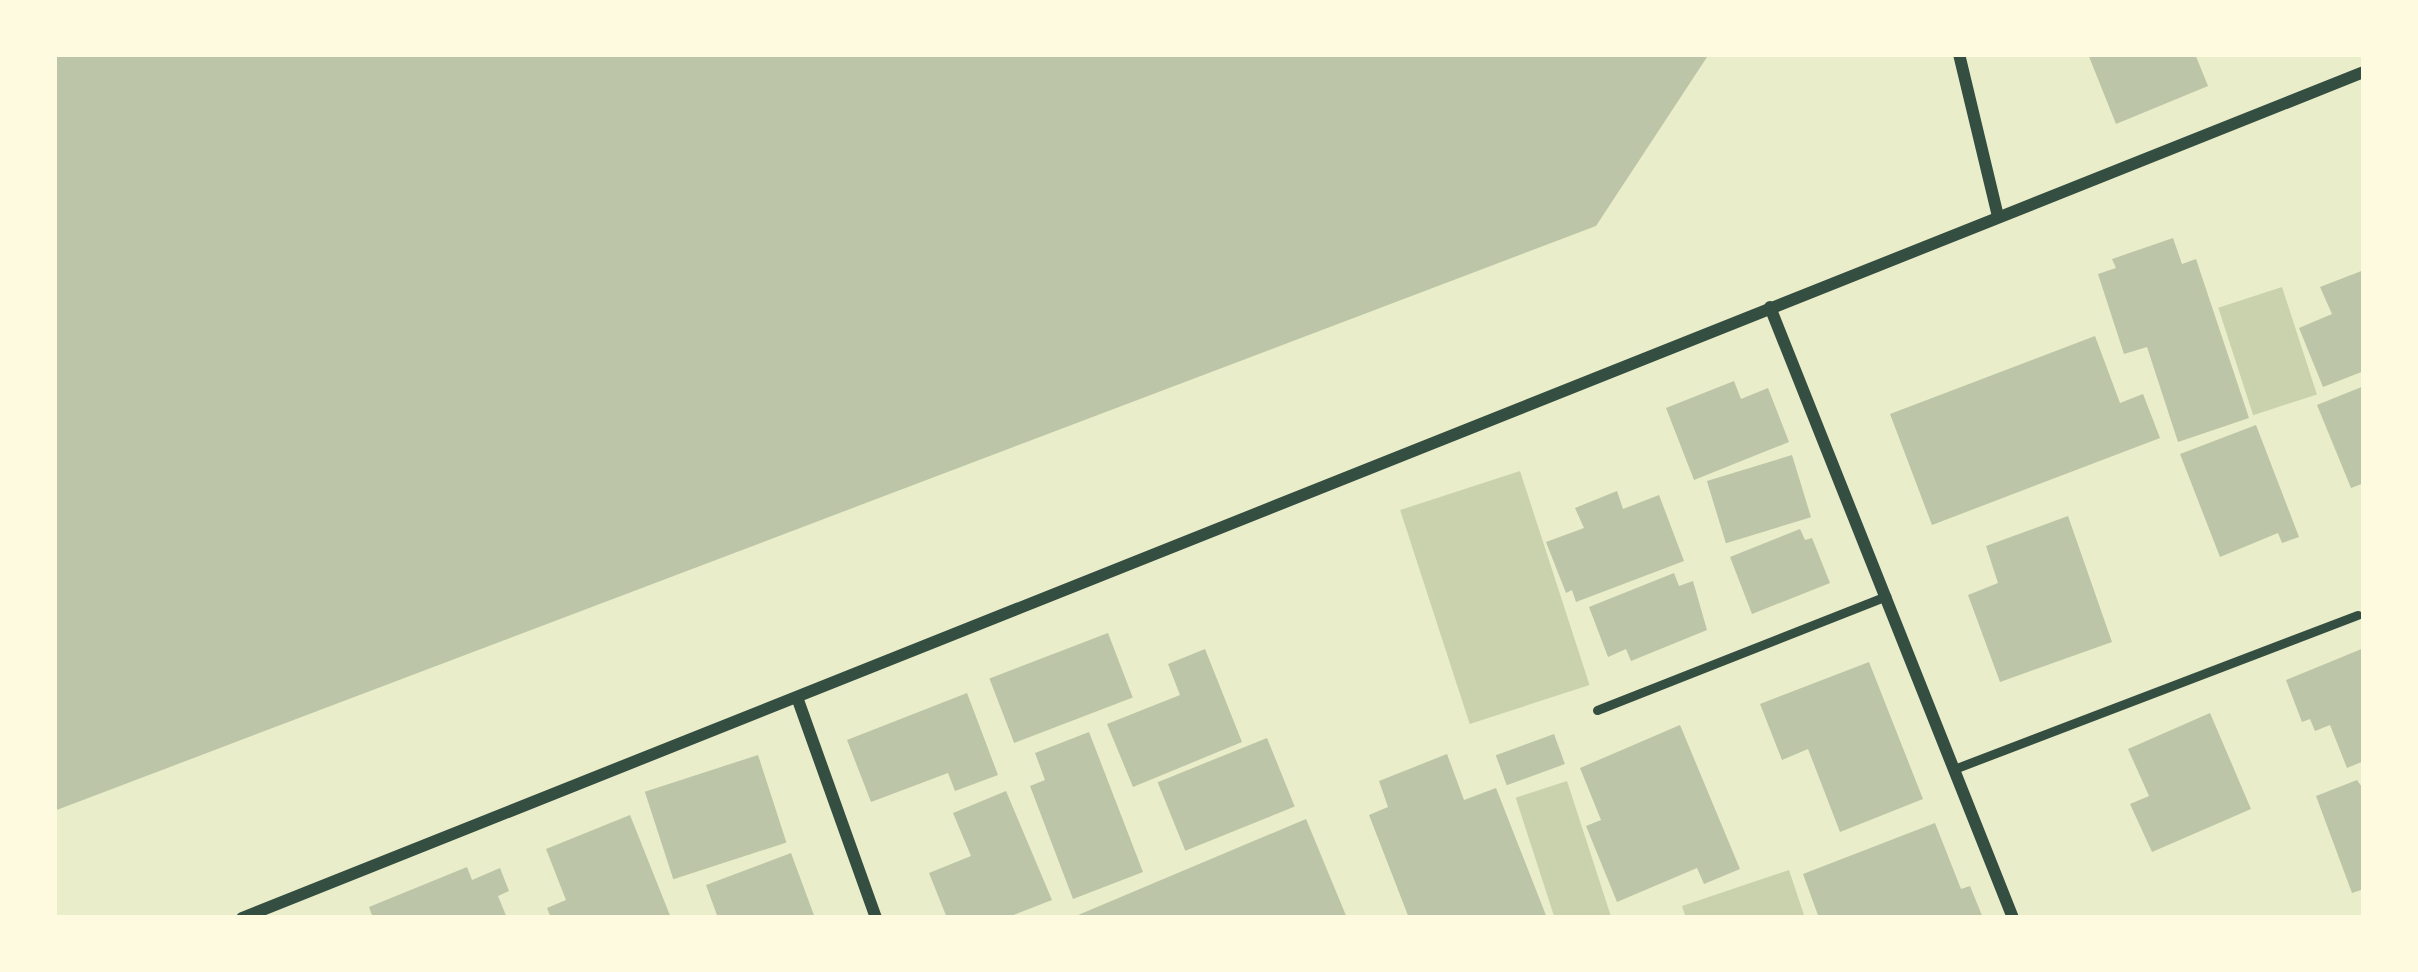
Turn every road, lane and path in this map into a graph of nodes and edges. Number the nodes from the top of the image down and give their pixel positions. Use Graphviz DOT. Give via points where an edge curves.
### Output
graph roads {
  1 [pos="1959,54"];
  2 [pos="2364,72"];
  3 [pos="1998,216"];
  4 [pos="1770,308"];
  5 [pos="1886,596"];
  6 [pos="2357,615"];
  7 [pos="798,700"];
  8 [pos="1597,710"];
  9 [pos="1954,770"];
  10 [pos="242,918"];
  11 [pos="877,918"];
  12 [pos="2013,918"];
  1 -- 3 [label="street"];
  2 -- 3 [label="street"];
  3 -- 4 [label="street"];
  4 -- 5 [label="street"];
  4 -- 7 [label="street"];
  5 -- 8 [label="lane"];
  5 -- 9 [label="street"];
  6 -- 9 [label="lane"];
  7 -- 10 [label="street"];
  7 -- 11 [label="street"];
  9 -- 12 [label="street"];
}
